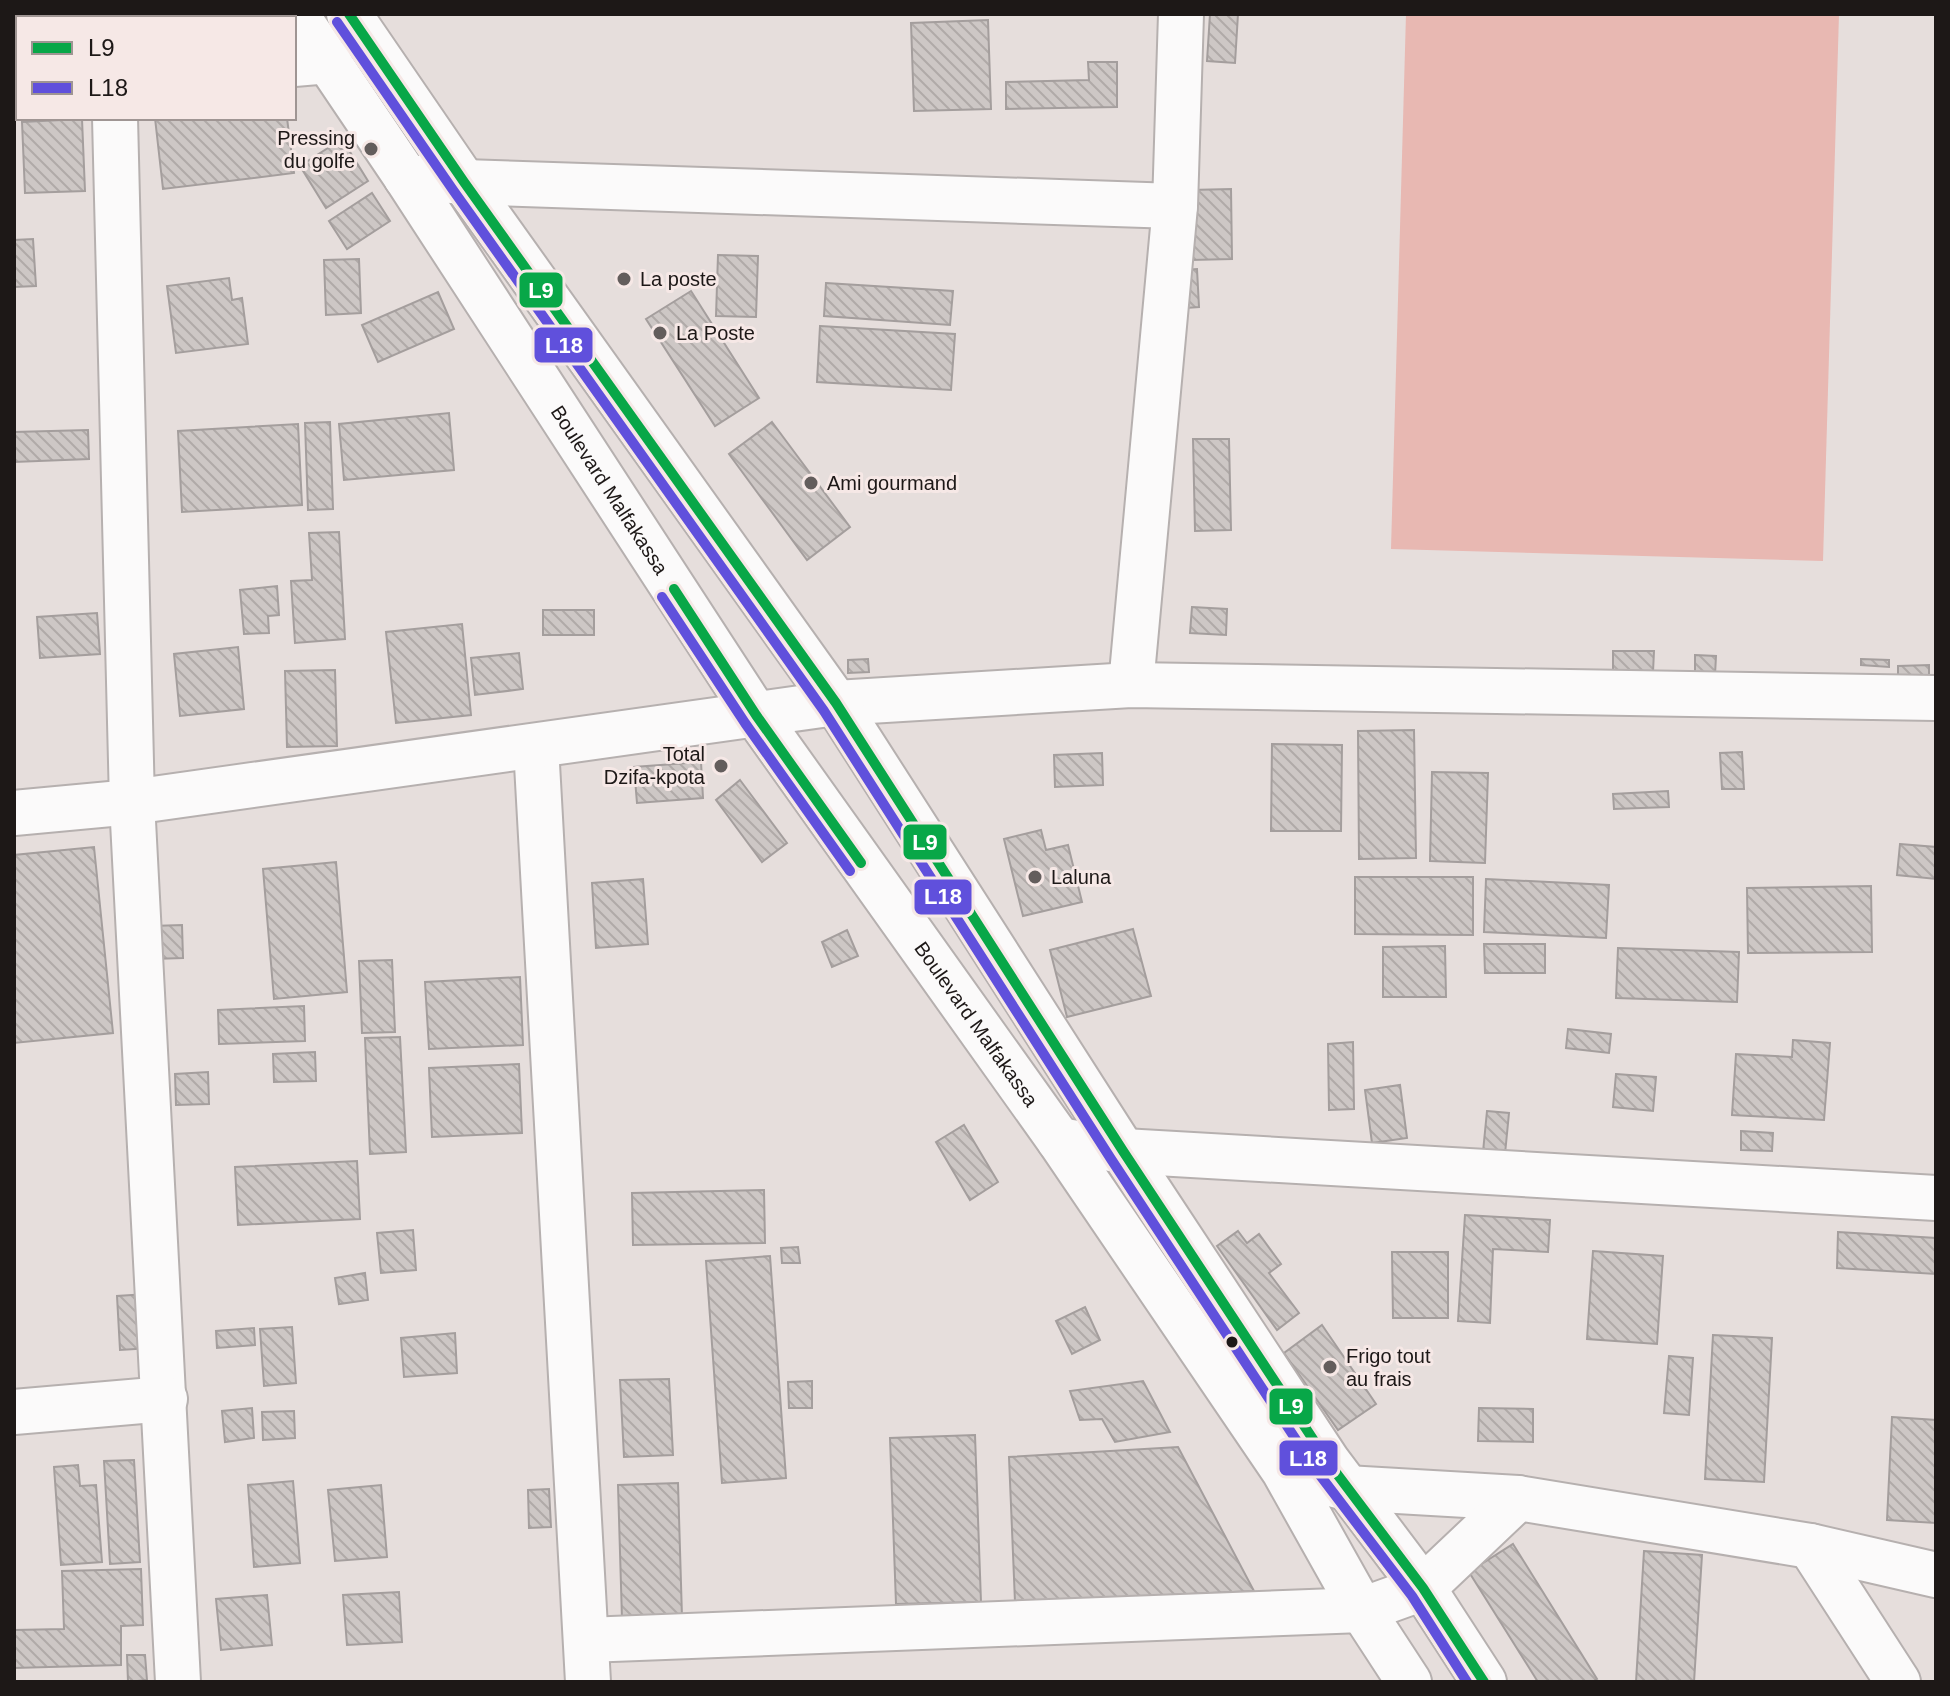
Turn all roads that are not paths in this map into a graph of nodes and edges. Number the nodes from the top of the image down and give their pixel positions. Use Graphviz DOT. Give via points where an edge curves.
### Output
graph roads {
  1 [pos="296,14"];
  2 [pos="349,14"];
  3 [pos="1181,14"];
  4 [pos="311,62"];
  5 [pos="115,120"];
  6 [pos="406,177"];
  7 [pos="464,182"];
  8 [pos="1175,206"];
  9 [pos="1131,685"];
  10 [pos="1936,698"];
  11 [pos="836,703"];
  12 [pos="756,715"];
  13 [pos="536,746"];
  14 [pos="132,802"];
  15 [pos="14,813"];
  16 [pos="1059,1140"];
  17 [pos="1123,1151"];
  18 [pos="1936,1198"];
  19 [pos="165,1399"];
  20 [pos="14,1412"];
  21 [pos="1284,1471"];
  22 [pos="1346,1488"];
  23 [pos="1518,1498"];
  24 [pos="1810,1546"];
  25 [pos="1936,1575"];
  26 [pos="1423,1588"];
  27 [pos="1362,1610"];
  28 [pos="587,1661"];
  29 [pos="178,1682"];
  30 [pos="1409,1682"];
  31 [pos="1484,1682"];
  32 [pos="1898,1682"];
  1 -- 4 [label="street, Boulevard Malfakassa"];
  2 -- 7 [label="street"];
  3 -- 8 [label="street"];
  4 -- 6 [label="street, Boulevard Malfakassa"];
  5 -- 14 [label="street"];
  6 -- 7 [label="street"];
  6 -- 12 [label="street, Boulevard Malfakassa"];
  7 -- 8 [label="street"];
  7 -- 11 [label="street"];
  8 -- 9 [label="street"];
  9 -- 10 [label="street"];
  9 -- 11 [label="street"];
  11 -- 12 [label="street"];
  11 -- 17 [label="street"];
  12 -- 13 [label="street"];
  12 -- 16 [label="street, Boulevard Malfakassa"];
  13 -- 14 [label="street"];
  13 -- 28 [label="street"];
  14 -- 15 [label="street"];
  14 -- 19 [label="street"];
  16 -- 17 [label="street"];
  16 -- 21 [label="street, Boulevard Malfakassa"];
  17 -- 18 [label="street"];
  17 -- 22 [label="street"];
  19 -- 20 [label="street"];
  19 -- 29 [label="street"];
  21 -- 22 [label="street"];
  21 -- 27 [label="street, Boulevard Malfakassa"];
  22 -- 23 [label="street"];
  22 -- 26 [label="street"];
  23 -- 24 [label="street"];
  23 -- 26 [label="street"];
  24 -- 25 [label="street"];
  24 -- 32 [label="street"];
  26 -- 27 [label="street"];
  26 -- 31 [label="street"];
  27 -- 28 [label="street"];
  27 -- 30 [label="street, Boulevard Malfakassa"];
}
